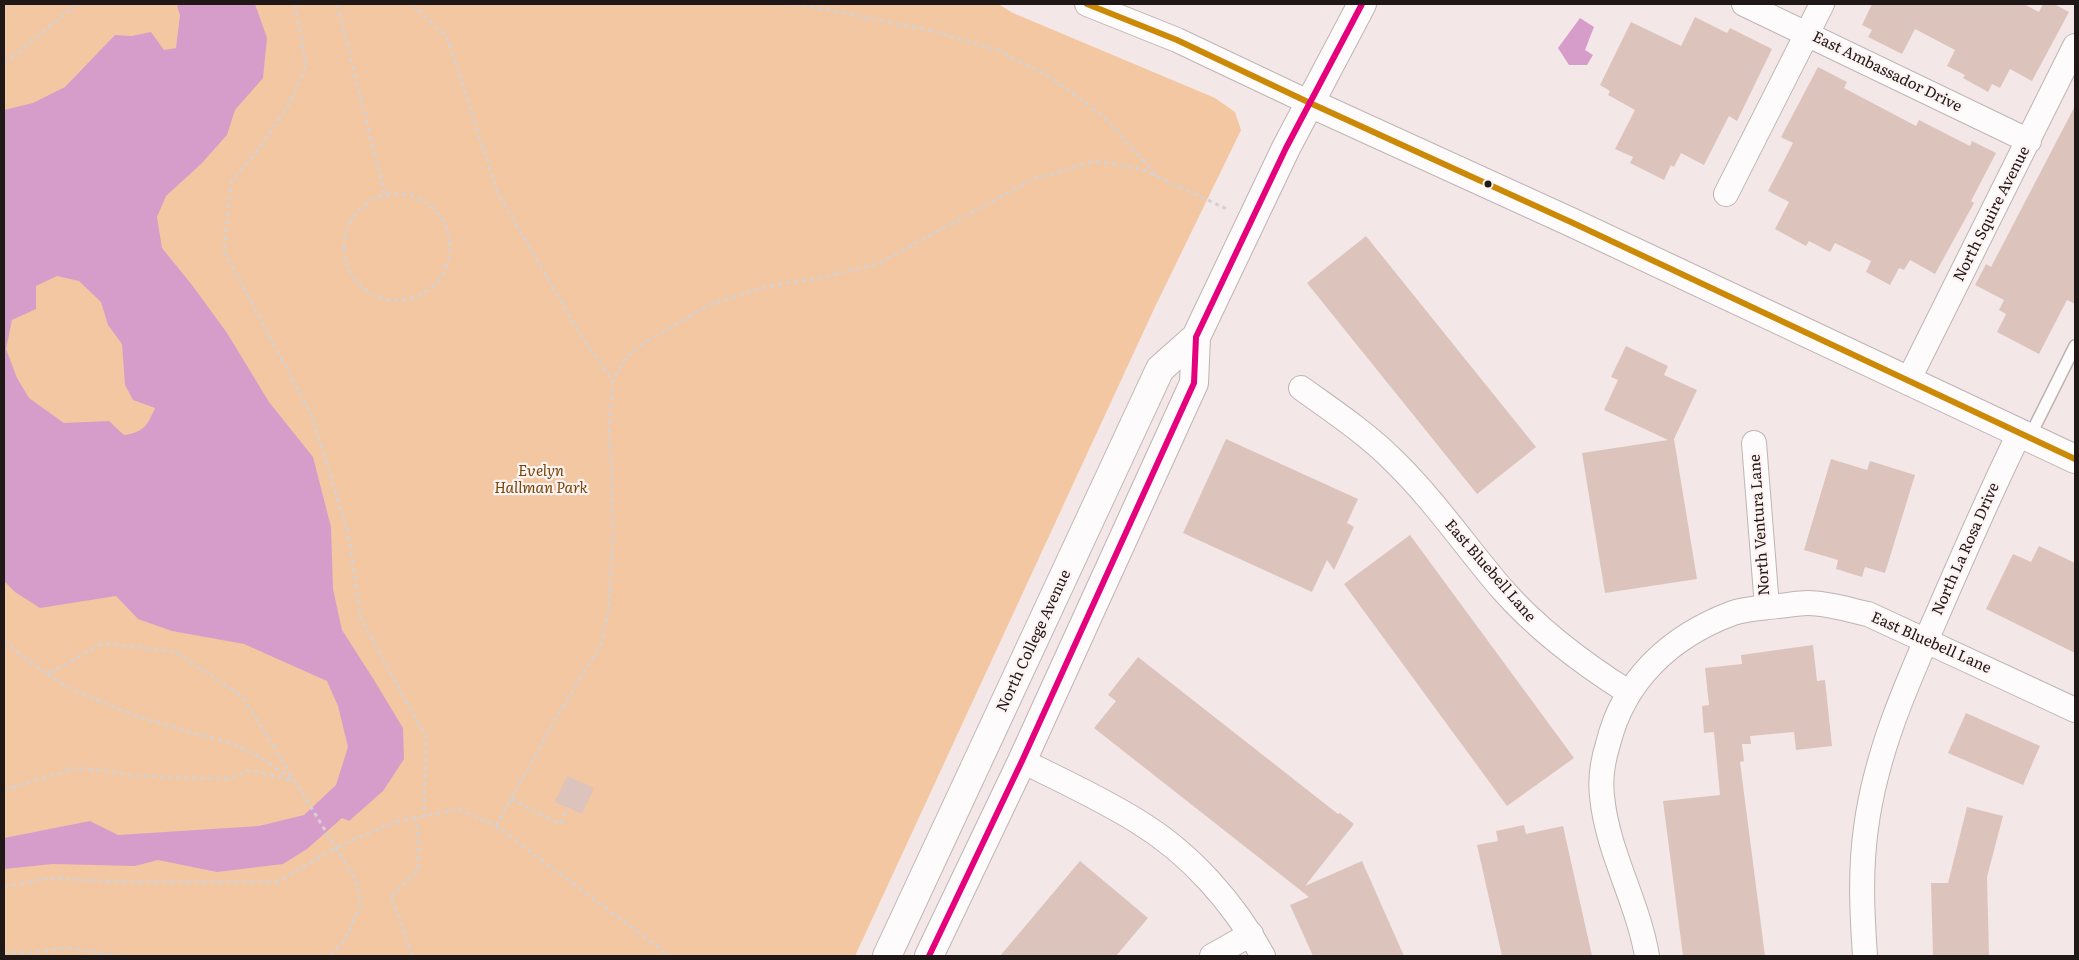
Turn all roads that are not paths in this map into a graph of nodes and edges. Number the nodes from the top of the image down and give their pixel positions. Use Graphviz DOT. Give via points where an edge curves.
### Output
graph roads {
  1 [pos="1087,4"];
  2 [pos="1362,4"];
  3 [pos="1744,4"];
  4 [pos="1822,4"];
  5 [pos="1807,34"];
  6 [pos="2075,46"];
  7 [pos="1310,103"];
  8 [pos="2029,141"];
  9 [pos="1726,194"];
  10 [pos="1196,337"];
  11 [pos="2075,346"];
  12 [pos="1908,381"];
  13 [pos="1301,388"];
  14 [pos="2024,436"];
  15 [pos="1754,443"];
  16 [pos="2075,459"];
  17 [pos="1766,607"];
  18 [pos="1926,641"];
  19 [pos="1628,692"];
  20 [pos="2075,710"];
  21 [pos="1022,761"];
  22 [pos="1251,934"];
  23 [pos="887,956"];
  24 [pos="930,956"];
  25 [pos="1212,956"];
  26 [pos="1263,956"];
  27 [pos="1647,956"];
  28 [pos="1865,956"];
  1 -- 7 [label="street" via="1177,40"];
  2 -- 7 [label="street, North College Avenue"];
  3 -- 5 [label="street, East Ambassador Drive"];
  4 -- 5 [label="street"];
  5 -- 8 [label="street, East Ambassador Drive"];
  5 -- 9 [label="street"];
  6 -- 8 [label="street, North Squire Avenue"];
  7 -- 10 [label="street, North College Avenue"];
  7 -- 12 [label="street"];
  8 -- 12 [label="street, North Squire Avenue"];
  10 -- 21 [label="street, North College Avenue" via="1194,384"];
  10 -- 23 [label="street, North College Avenue" via="1160,369"];
  11 -- 14 [label="lane"];
  12 -- 14 [label="street"];
  13 -- 19 [label="street, East Bluebell Lane" via="1394,460 1503,590 1543,630"];
  14 -- 16 [label="street"];
  14 -- 18 [label="street, North La Rosa Drive" via="1986,502"];
  15 -- 17 [label="street, North Ventura Lane"];
  17 -- 18 [label="street, East Bluebell Lane" via="1809,603 1868,614"];
  17 -- 19 [label="street, East Bluebell Lane" via="1735,612 1687,635 1660,655"];
  18 -- 20 [label="street, East Bluebell Lane"];
  18 -- 28 [label="street, North La Rosa Drive" via="1886,739 1866,828 1861,897"];
  19 -- 27 [label="street" via="1614,720 1603,760 1601,795 1607,828 1634,906"];
  21 -- 22 [label="street" via="1099,799 1139,822 1174,848 1204,876"];
  21 -- 24 [label="street, North College Avenue"];
  22 -- 25 [label="street"];
  22 -- 26 [label="street"];
}
